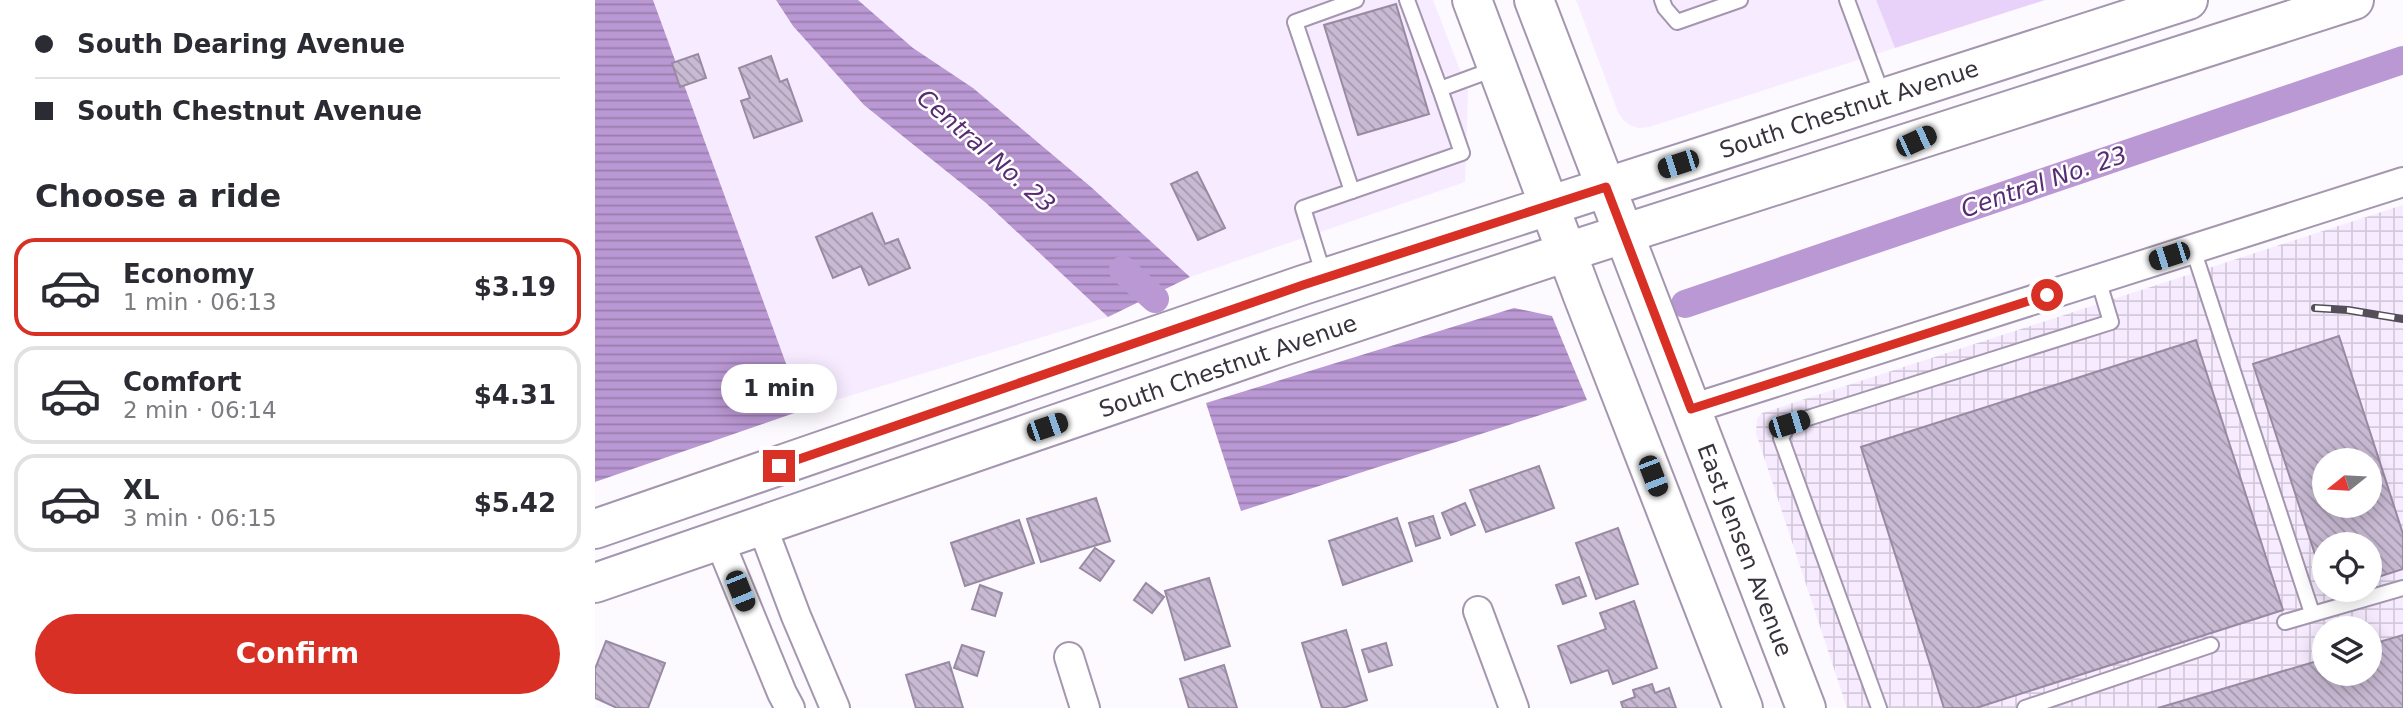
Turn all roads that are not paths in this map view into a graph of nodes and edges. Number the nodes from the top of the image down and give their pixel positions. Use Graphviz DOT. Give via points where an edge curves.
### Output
graph roads {
  1 [pos="1356,0"];
  2 [pos="1407,0"];
  3 [pos="1472,0"];
  4 [pos="1534,0"];
  5 [pos="1662,0"];
  6 [pos="1739,0"];
  7 [pos="1847,0"];
  8 [pos="2187,0"];
  9 [pos="2354,0"];
  10 [pos="2145,6"];
  11 [pos="1498,67"];
  12 [pos="1440,89"];
  13 [pos="1884,98"];
  14 [pos="1916,141"];
  15 [pos="2403,182"];
  16 [pos="1606,187"];
  17 [pos="1352,191"];
  18 [pos="1550,205"];
  19 [pos="1623,234"];
  20 [pos="2193,249"];
  21 [pos="1567,252"];
  22 [pos="1325,278"];
  23 [pos="2098,279"];
  24 [pos="1691,409"];
  25 [pos="762,526"];
  26 [pos="595,529"];
  27 [pos="719,540"];
  28 [pos="595,583"];
  29 [pos="2403,588"];
  30 [pos="1478,611"];
  31 [pos="2312,613"];
  32 [pos="2285,622"];
  33 [pos="2211,645"];
  34 [pos="1069,657"];
  35 [pos="1504,706"];
  36 [pos="790,708"];
  37 [pos="835,708"];
  38 [pos="1085,708"];
  39 [pos="1743,708"];
  40 [pos="1806,708"];
  41 [pos="1879,708"];
  42 [pos="2025,708"];
  1 -- 17 [label="lane" via="1295,22"];
  2 -- 12 [label="lane"];
  3 -- 11 [label="main road"];
  4 -- 16 [label="main road, East Jensen Avenue"];
  5 -- 6 [label="lane" via="1677,22"];
  7 -- 13 [label="lane"];
  8 -- 10 [label="main road, South Chestnut Avenue"];
  9 -- 14 [label="main road"];
  10 -- 13 [label="main road, South Chestnut Avenue"];
  10 -- 14 [label="main road" via="2139,33 2122,46"];
  11 -- 12 [label="lane"];
  11 -- 18 [label="main road"];
  12 -- 17 [label="lane" via="1462,153"];
  13 -- 16 [label="main road, South Chestnut Avenue"];
  14 -- 19 [label="main road, South Chestnut Avenue"];
  15 -- 20 [label="street"];
  16 -- 18 [label="main road, South Chestnut Avenue"];
  16 -- 19 [label="main road, East Jensen Avenue"];
  17 -- 22 [label="lane" via="1303,208"];
  18 -- 21 [label="main road"];
  18 -- 22 [label="main road, South Chestnut Avenue"];
  19 -- 21 [label="main road, South Chestnut Avenue"];
  19 -- 24 [label="main road, East Jensen Avenue"];
  20 -- 23 [label="street"];
  20 -- 31 [label="lane"];
  21 -- 25 [label="main road, South Chestnut Avenue"];
  21 -- 39 [label="main road"];
  22 -- 26 [label="main road, South Chestnut Avenue"];
  23 -- 24 [label="street"];
  23 -- 41 [label="lane" via="2111,322 1789,424 1781,438"];
  24 -- 40 [label="main road, East Jensen Avenue"];
  25 -- 27 [label="main road, South Chestnut Avenue"];
  25 -- 37 [label="street"];
  27 -- 28 [label="main road, South Chestnut Avenue"];
  27 -- 36 [label="street"];
  29 -- 31 [label="lane"];
  30 -- 35 [label="street"];
  31 -- 32 [label="lane"];
  33 -- 42 [label="lane"];
  34 -- 38 [label="street"];
}
